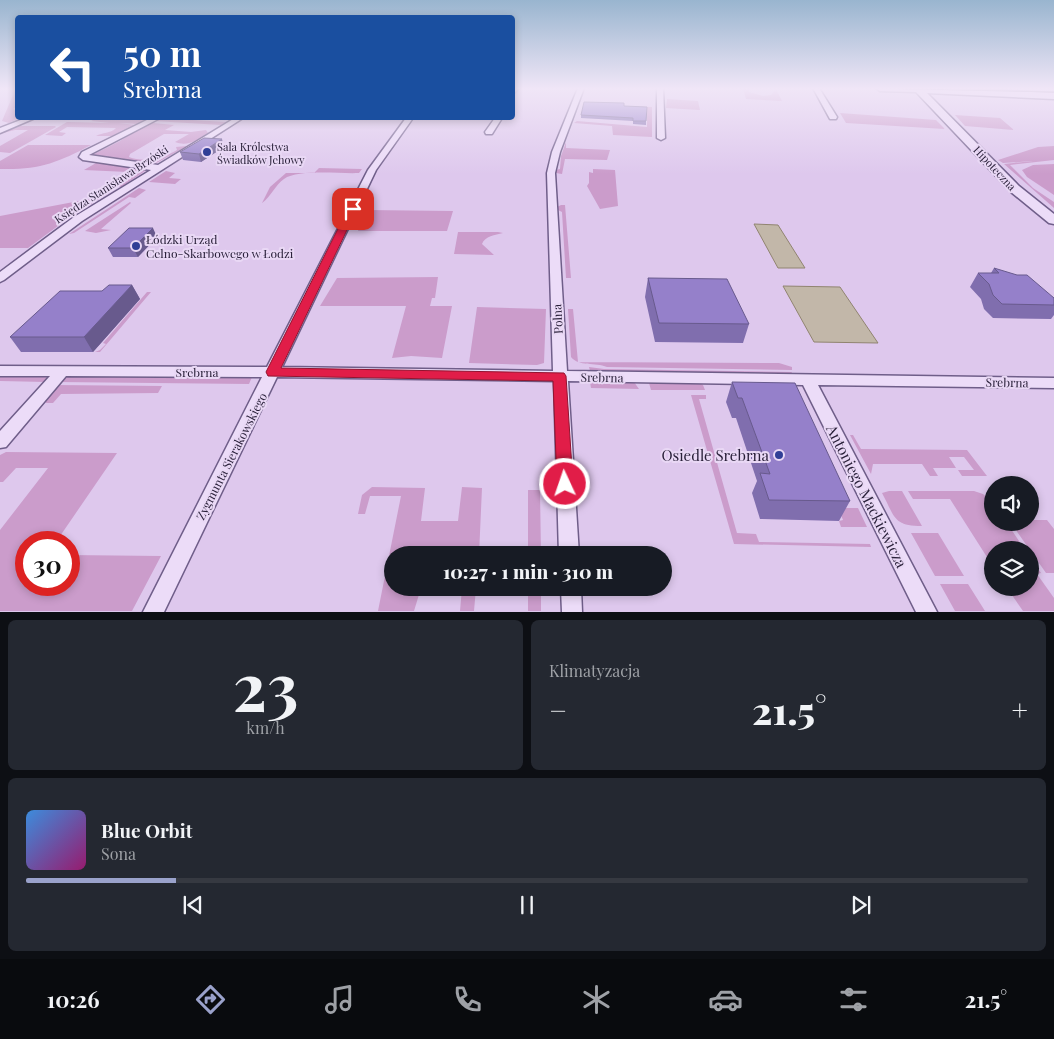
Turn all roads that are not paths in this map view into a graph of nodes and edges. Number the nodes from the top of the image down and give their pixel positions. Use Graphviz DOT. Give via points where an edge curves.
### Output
graph roads {
  1 [pos="570,117"];
  2 [pos="661,117"];
  3 [pos="945,117"];
  4 [pos="26,120"];
  5 [pos="152,120"];
  6 [pos="236,120"];
  7 [pos="408,120"];
  8 [pos="497,120"];
  9 [pos="0,131"];
  10 [pos="489,132"];
  11 [pos="661,138"];
  12 [pos="158,168"];
  13 [pos="1054,220"];
  14 [pos="0,278"];
  15 [pos="0,372"];
  16 [pos="62,372"];
  17 [pos="273,372"];
  18 [pos="560,376"];
  19 [pos="808,380"];
  20 [pos="1054,383"];
  21 [pos="0,442"];
  22 [pos="569,546"];
  23 [pos="571,596"];
  24 [pos="153,612"];
  25 [pos="572,612"];
  26 [pos="928,612"];
  1 -- 18 [label="street, Polna" via="551,172"];
  2 -- 11 [label="street"];
  3 -- 13 [label="street, Hipoteczna" via="1015,189"];
  4 -- 9 [label="street"];
  5 -- 12 [label="street" via="83,157"];
  6 -- 12 [label="street, Księdza Stanisława Brzóski"];
  7 -- 17 [label="street, Zygmunta Sierakowskiego" via="372,170"];
  8 -- 10 [label="street"];
  12 -- 14 [label="street, Księdza Stanisława Brzóski" via="78,219"];
  15 -- 16 [label="street, Srebrna"];
  16 -- 17 [label="street, Srebrna"];
  16 -- 21 [label="street"];
  17 -- 18 [label="street, Srebrna"];
  17 -- 24 [label="street, Zygmunta Sierakowskiego"];
  18 -- 19 [label="street, Srebrna"];
  18 -- 22 [label="street, Polna"];
  19 -- 20 [label="street, Srebrna"];
  19 -- 26 [label="street, Antoniego Mackiewicza"];
  23 -- 25 [label="street"];
}
